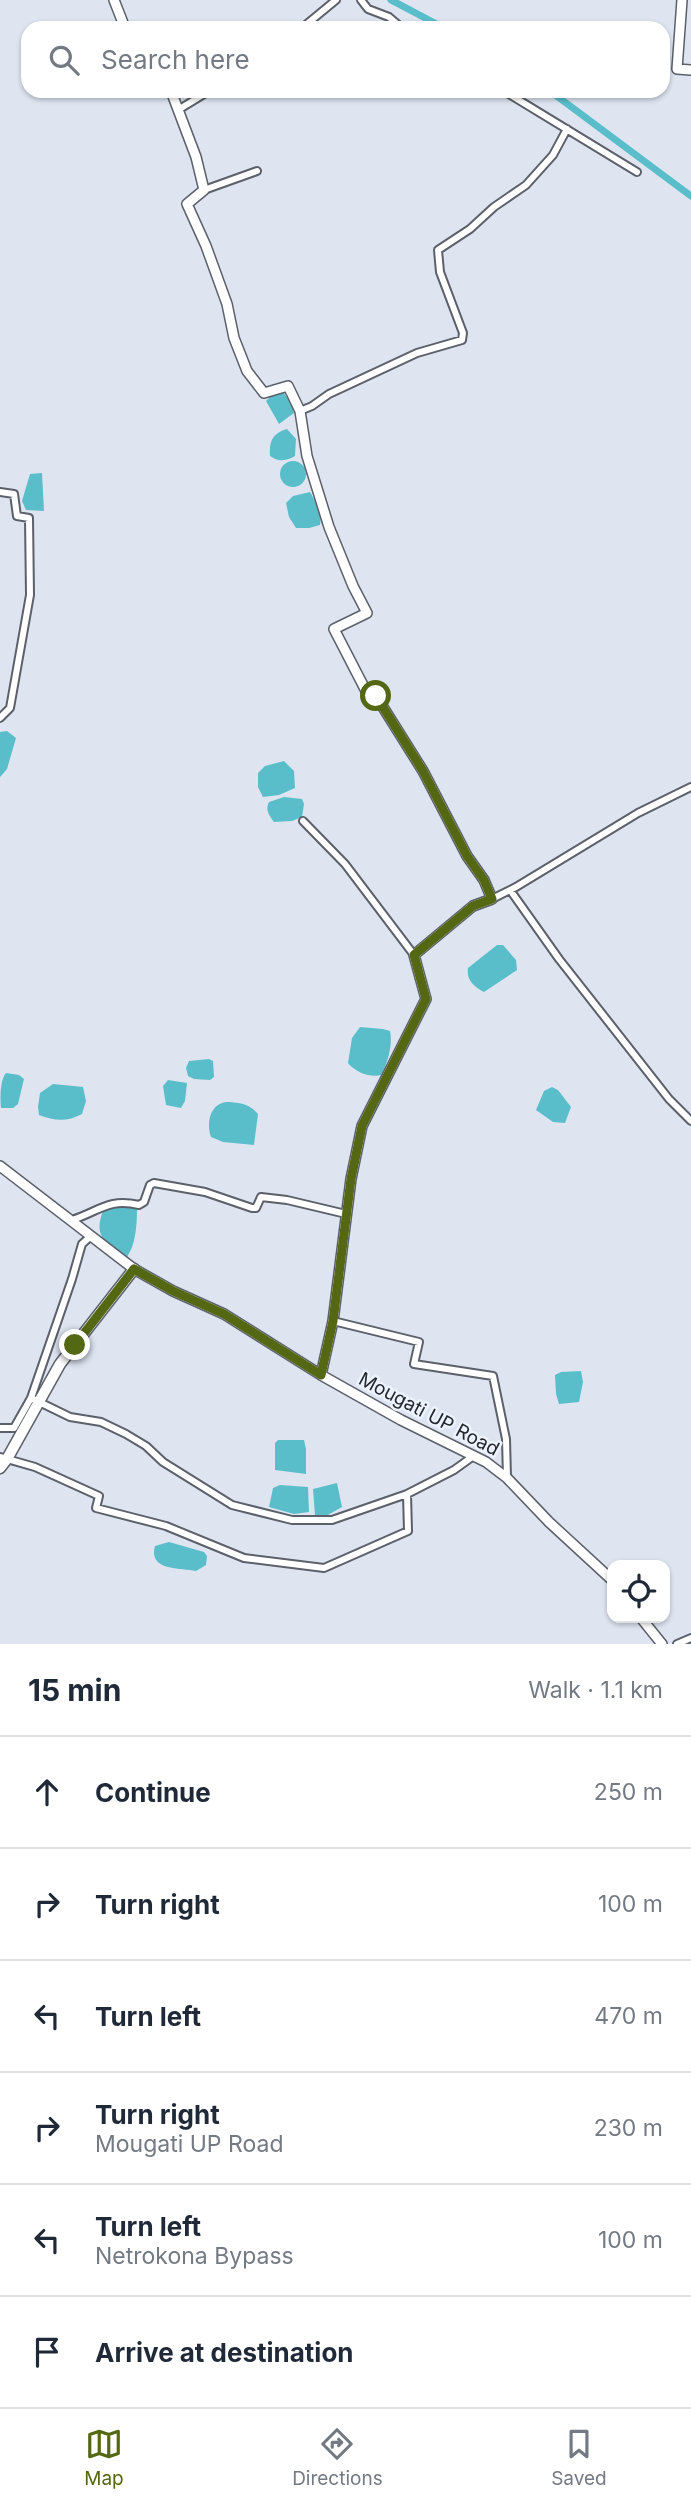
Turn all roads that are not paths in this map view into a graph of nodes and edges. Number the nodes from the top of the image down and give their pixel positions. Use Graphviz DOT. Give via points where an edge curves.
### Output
graph roads {
  1 [pos="114,0"];
  2 [pos="336,0"];
  3 [pos="361,0"];
  4 [pos="682,0"];
  5 [pos="122,21"];
  6 [pos="310,21"];
  7 [pos="394,21"];
  8 [pos="691,70"];
  9 [pos="174,98"];
  10 [pos="198,98"];
  11 [pos="516,98"];
  12 [pos="178,110"];
  13 [pos="567,129"];
  14 [pos="257,171"];
  15 [pos="637,172"];
  16 [pos="204,190"];
  17 [pos="300,411"];
  18 [pos="0,492"];
  19 [pos="0,718"];
  20 [pos="691,787"];
  21 [pos="303,821"];
  22 [pos="510,890"];
  23 [pos="492,899"];
  24 [pos="414,955"];
  25 [pos="691,1121"];
  26 [pos="1,1171"];
  27 [pos="346,1214"];
  28 [pos="72,1220"];
  29 [pos="91,1236"];
  30 [pos="134,1269"];
  31 [pos="333,1321"];
  32 [pos="321,1375"];
  33 [pos="35,1400"];
  34 [pos="0,1428"];
  35 [pos="472,1457"];
  36 [pos="4,1458"];
  37 [pos="0,1468"];
  38 [pos="507,1478"];
  39 [pos="407,1494"];
  40 [pos="607,1575"];
  41 [pos="645,1623"];
  42 [pos="691,1638"];
  43 [pos="662,1644"];
  44 [pos="677,1644"];
  1 -- 5 [label="street"];
  2 -- 6 [label="street"];
  3 -- 7 [label="street" via="368,9"];
  4 -- 8 [label="street" via="677,69"];
  9 -- 12 [label="street"];
  10 -- 12 [label="street"];
  11 -- 13 [label="street"];
  12 -- 16 [label="street"];
  13 -- 15 [label="street"];
  13 -- 17 [label="street" via="553,155 526,185 438,250 440,272 462,340 417,353"];
  14 -- 16 [label="street"];
  16 -- 17 [label="street" via="187,204 227,304 247,371 264,393 288,386"];
  17 -- 23 [label="street" via="307,456 329,527 367,612 334,629 366,691 376,696 423,771"];
  18 -- 19 [label="street" via="14,494 17,516 29,518 30,594 10,708"];
  20 -- 22 [label="street" via="638,813"];
  21 -- 24 [label="street" via="345,864"];
  22 -- 23 [label="street"];
  22 -- 25 [label="street" via="559,959"];
  23 -- 24 [label="street" via="473,906"];
  24 -- 27 [label="street" via="426,999 362,1126"];
  26 -- 28 [label="street, Mougati UP Road"];
  27 -- 28 [label="street" via="261,1197 252,1208 205,1192 154,1184 139,1205 112,1203"];
  27 -- 31 [label="street"];
  28 -- 29 [label="street, Mougati UP Road"];
  29 -- 30 [label="street, Mougati UP Road"];
  29 -- 33 [label="street" via="82,1244"];
  30 -- 32 [label="street, Mougati UP Road" via="224,1314"];
  30 -- 33 [label="main road"];
  31 -- 32 [label="street"];
  31 -- 38 [label="street" via="419,1342 414,1364 493,1376 506,1439"];
  32 -- 35 [label="street, Mougati UP Road"];
  33 -- 34 [label="street" via="13,1428"];
  33 -- 36 [label="main road"];
  33 -- 39 [label="street" via="69,1417 100,1422 126,1434 232,1505 292,1520 332,1520"];
  35 -- 38 [label="street, Mougati UP Road"];
  35 -- 39 [label="street"];
  36 -- 37 [label="main road"];
  36 -- 39 [label="street" via="99,1496 96,1508 166,1526 244,1558 324,1567 408,1531"];
  38 -- 40 [label="street, Mougati UP Road"];
  41 -- 43 [label="street"];
  42 -- 44 [label="street"];
}
